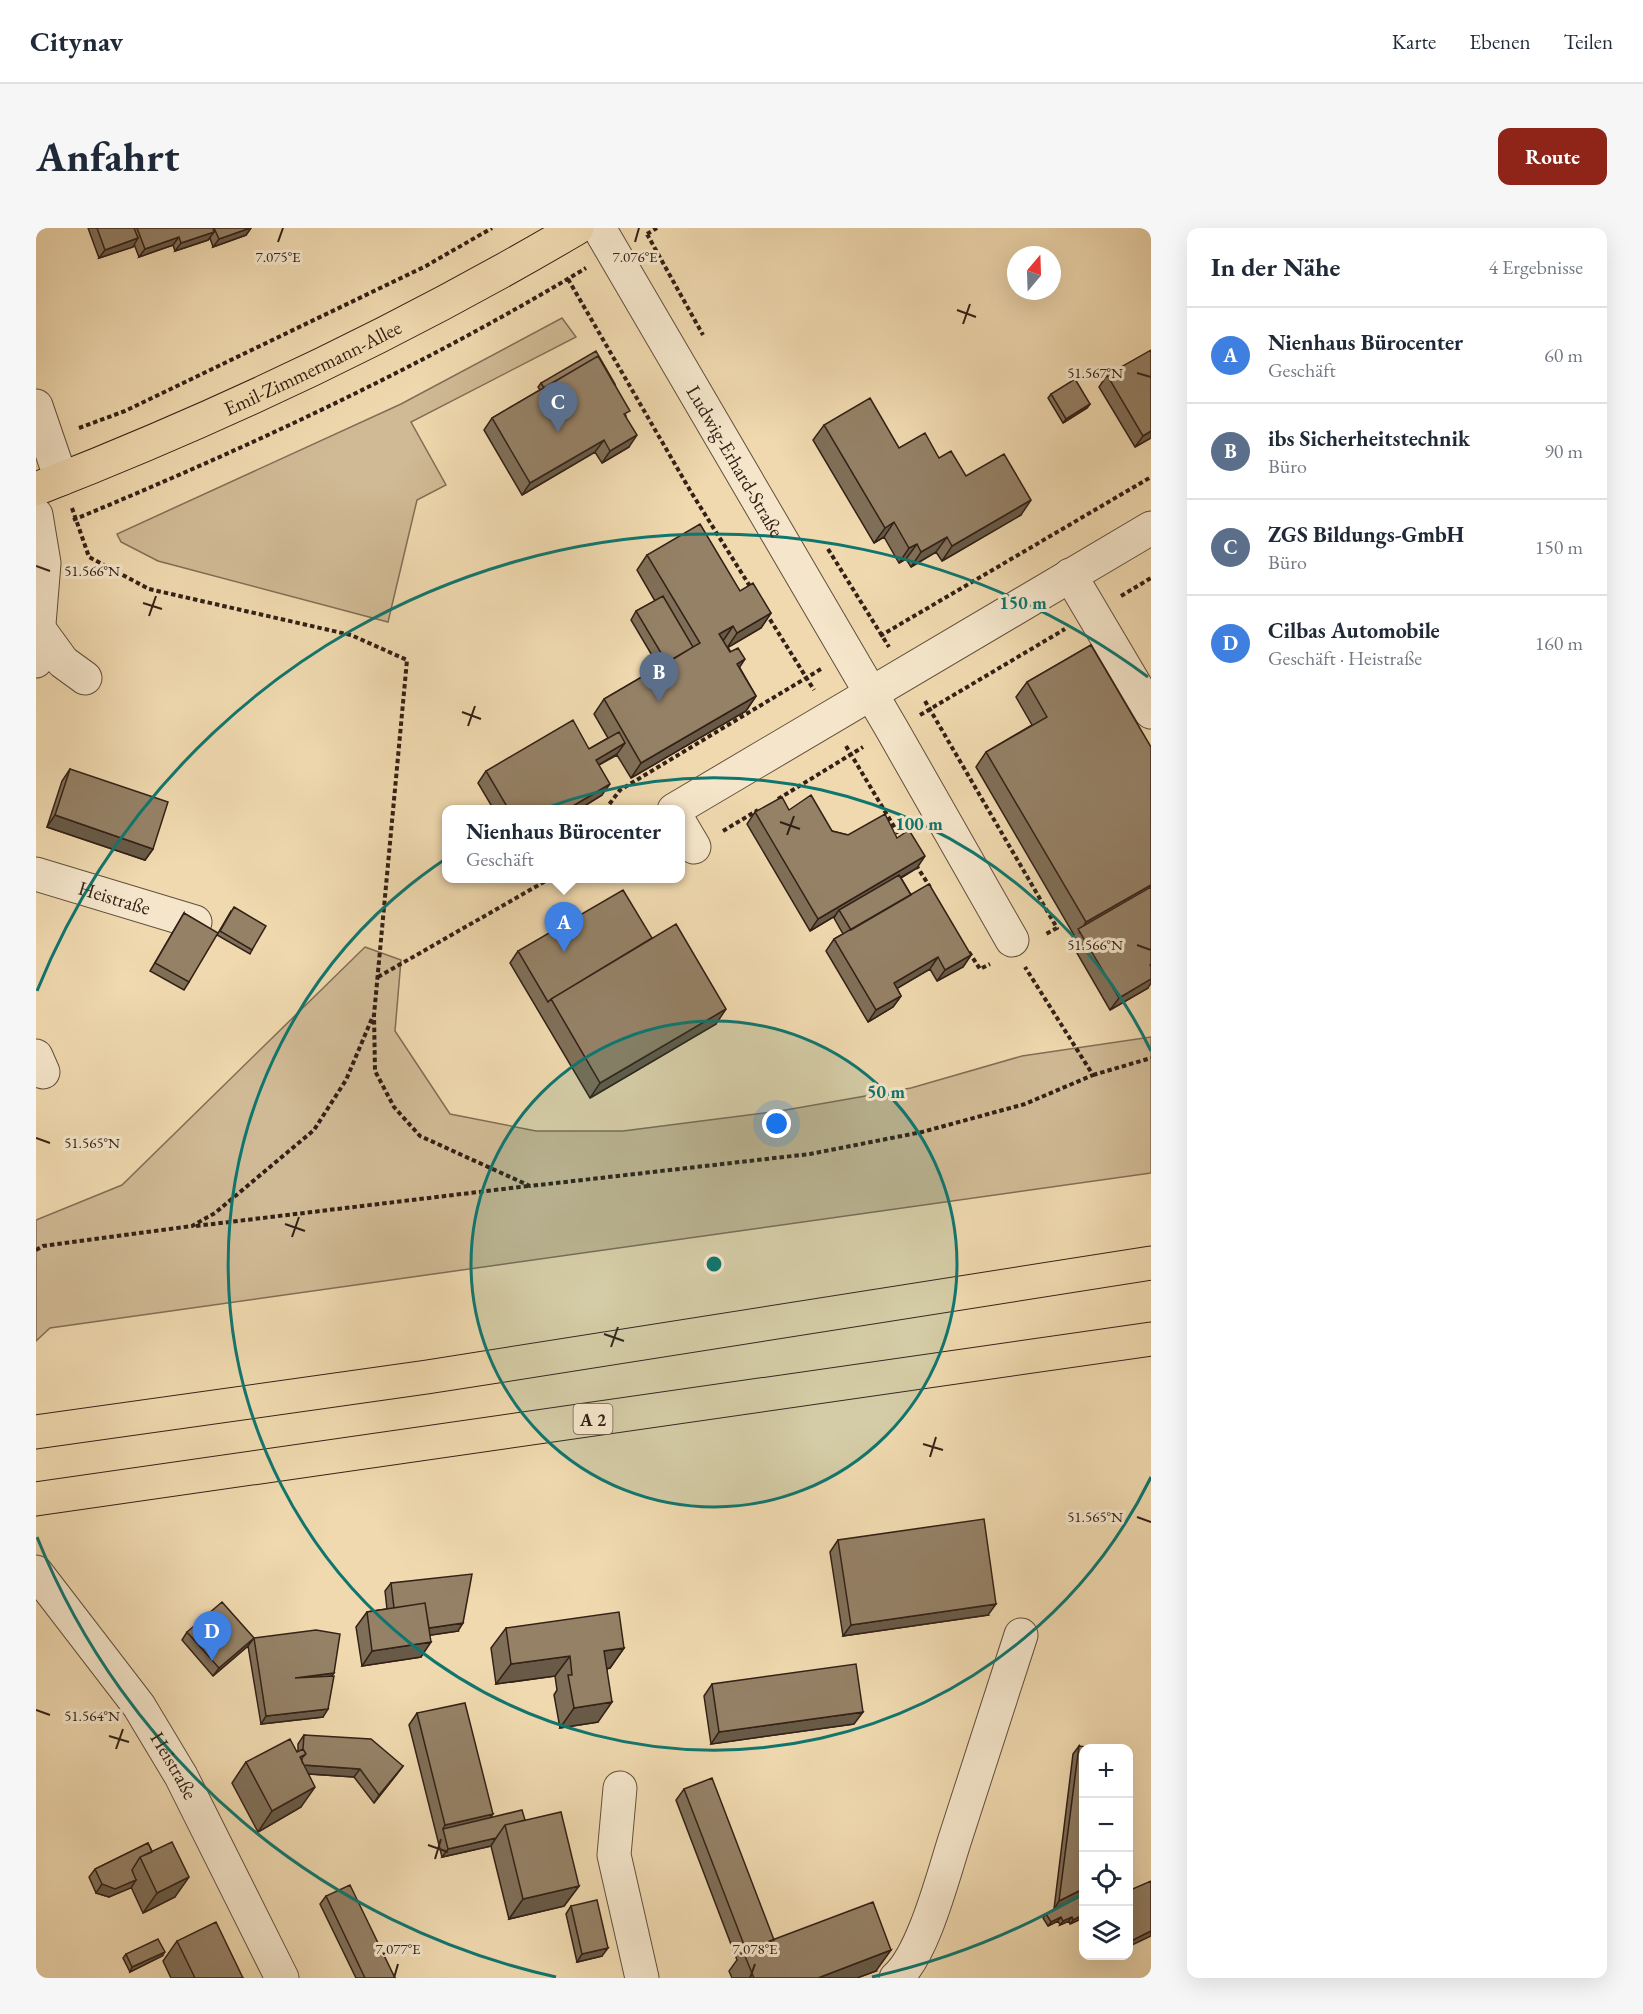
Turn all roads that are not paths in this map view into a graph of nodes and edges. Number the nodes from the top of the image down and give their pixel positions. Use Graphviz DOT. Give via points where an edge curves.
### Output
graph roads {
  1 [pos="578,228"];
  2 [pos="599,228"];
  3 [pos="36,406"];
  4 [pos="49,484"];
  5 [pos="38,524"];
  6 [pos="1151,528"];
  7 [pos="1070,575"];
  8 [pos="39,629"];
  9 [pos="36,661"];
  10 [pos="85,678"];
  11 [pos="870,694"];
  12 [pos="1151,712"];
  13 [pos="682,805"];
  14 [pos="36,874"];
  15 [pos="195,922"];
  16 [pos="1012,940"];
  17 [pos="1151,1263"];
  18 [pos="1151,1339"];
  19 [pos="36,1432"];
  20 [pos="36,1499"];
  21 [pos="36,1572"];
  22 [pos="1021,1635"];
  23 [pos="620,1788"];
  24 [pos="282,1978"];
  25 [pos="642,1978"];
  26 [pos="896,1978"];
  1 -- 4 [label="main road, Emil-Zimmermann-Allee" via="402,326 263,394"];
  2 -- 11 [label="street, Ludwig-Erhard-Straße"];
  3 -- 4 [label="street" via="48,438"];
  5 -- 8 [label="street" via="44,563"];
  6 -- 7 [label="street"];
  7 -- 11 [label="street"];
  7 -- 12 [label="street"];
  8 -- 9 [label="street"];
  8 -- 10 [label="street" via="63,662"];
  11 -- 13 [label="street"];
  11 -- 16 [label="street, Ludwig-Erhard-Straße"];
  14 -- 15 [label="street, Heistraße"];
  17 -- 19 [label="main road" via="427,1377"];
  18 -- 20 [label="main road, A 2"];
  21 -- 24 [label="street, Heistraße" via="145,1716 181,1776"];
  22 -- 26 [label="street" via="932,1906 916,1949"];
  23 -- 25 [label="street" via="614,1855"];
}
